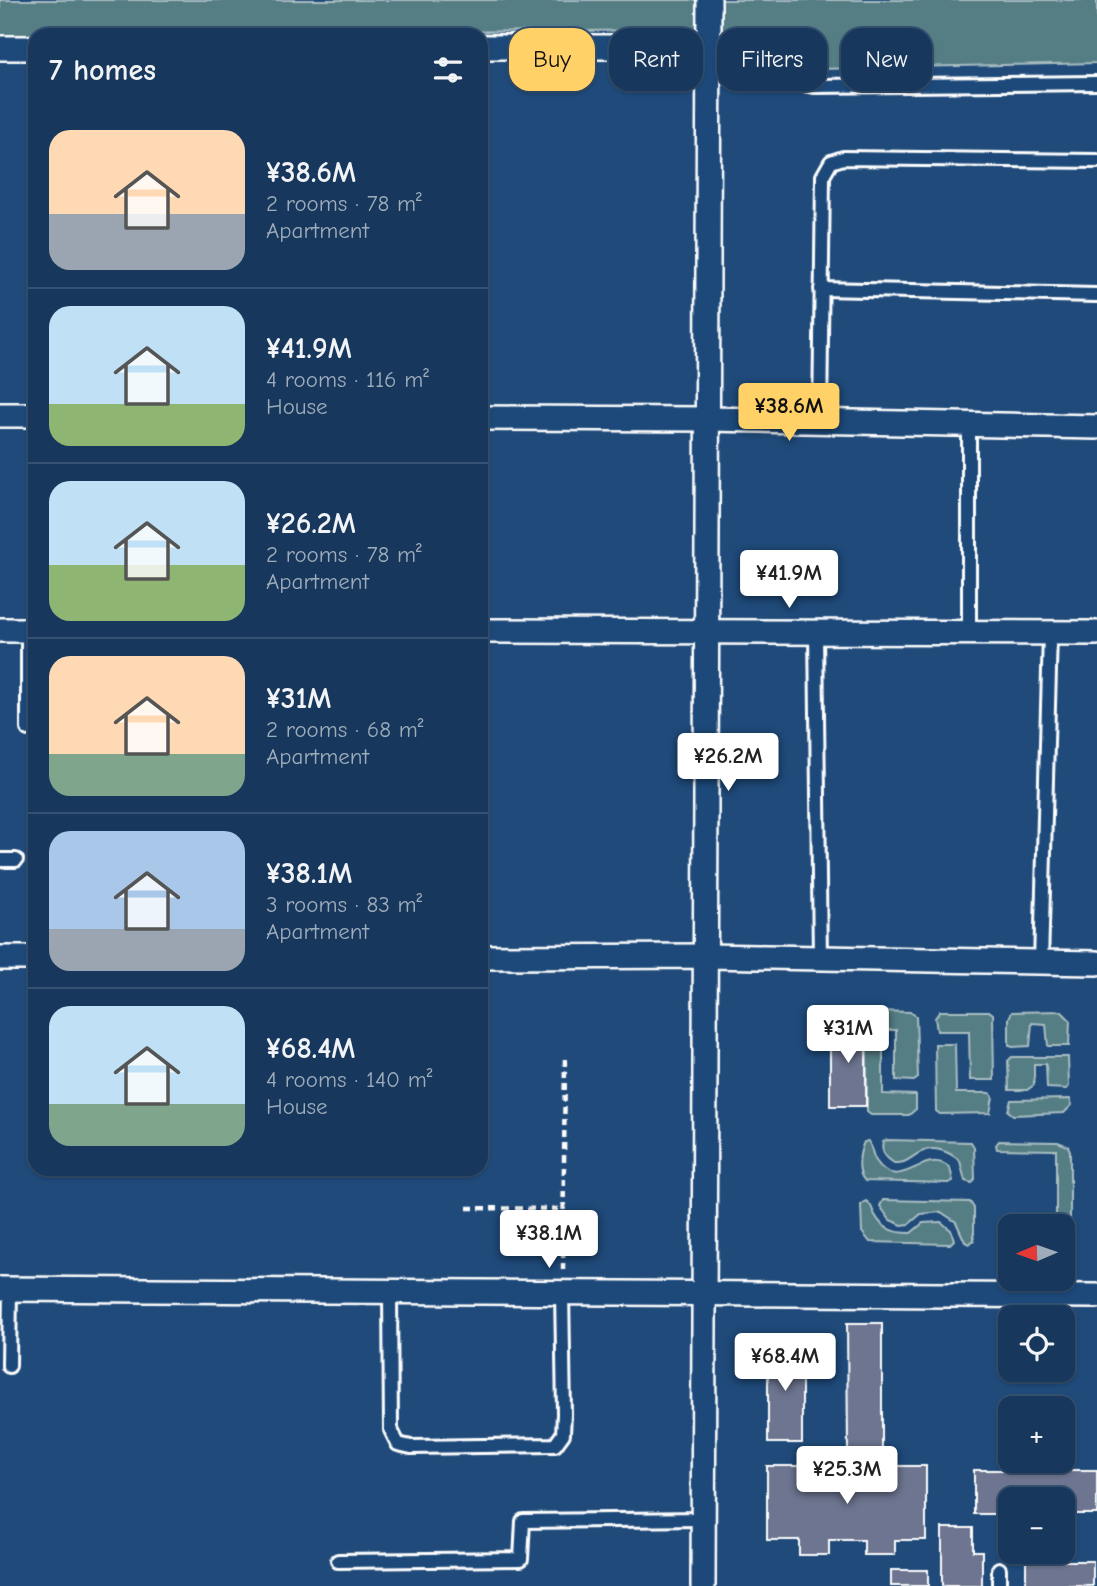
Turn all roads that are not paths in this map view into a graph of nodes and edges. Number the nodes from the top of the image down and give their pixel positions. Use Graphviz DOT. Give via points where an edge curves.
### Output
graph roads {
  1 [pos="709,0"];
  2 [pos="488,47"];
  3 [pos="0,48"];
  4 [pos="28,48"];
  5 [pos="709,57"];
  6 [pos="1097,83"];
  7 [pos="1097,161"];
  8 [pos="821,289"];
  9 [pos="1097,295"];
  10 [pos="0,415"];
  11 [pos="28,415"];
  12 [pos="488,418"];
  13 [pos="708,419"];
  14 [pos="820,421"];
  15 [pos="969,424"];
  16 [pos="1097,427"];
  17 [pos="0,630"];
  18 [pos="28,630"];
  19 [pos="488,631"];
  20 [pos="706,632"];
  21 [pos="816,632"];
  22 [pos="970,632"];
  23 [pos="1051,633"];
  24 [pos="1097,633"];
  25 [pos="0,860"];
  26 [pos="16,860"];
  27 [pos="706,956"];
  28 [pos="488,957"];
  29 [pos="0,958"];
  30 [pos="28,958"];
  31 [pos="820,958"];
  32 [pos="1041,963"];
  33 [pos="1097,963"];
  34 [pos="5,1289"];
  35 [pos="390,1291"];
  36 [pos="562,1292"];
  37 [pos="704,1293"];
  38 [pos="1097,1296"];
  39 [pos="9,1366"];
  40 [pos="703,1519"];
  41 [pos="338,1561"];
  42 [pos="999,1569"];
  43 [pos="703,1586"];
  44 [pos="999,1586"];
  1 -- 5 [label="street"];
  2 -- 5 [label="street"];
  3 -- 4 [label="street"];
  5 -- 6 [label="lane" via="814,86"];
  5 -- 13 [label="street"];
  7 -- 8 [label="lane" via="843,158 831,162 822,176"];
  8 -- 9 [label="lane"];
  8 -- 14 [label="lane"];
  10 -- 11 [label="street"];
  12 -- 13 [label="street"];
  13 -- 14 [label="street"];
  13 -- 20 [label="street"];
  14 -- 15 [label="street"];
  15 -- 16 [label="street"];
  15 -- 22 [label="lane"];
  17 -- 18 [label="street"];
  19 -- 20 [label="street"];
  20 -- 21 [label="street"];
  20 -- 27 [label="street"];
  21 -- 22 [label="street"];
  21 -- 31 [label="lane"];
  22 -- 23 [label="street"];
  23 -- 24 [label="street"];
  23 -- 32 [label="lane"];
  25 -- 26 [label="lane"];
  27 -- 28 [label="street"];
  27 -- 31 [label="street"];
  27 -- 37 [label="street"];
  29 -- 30 [label="street"];
  31 -- 32 [label="street"];
  32 -- 33 [label="street"];
  34 -- 35 [label="street"];
  34 -- 39 [label="lane"];
  35 -- 36 [label="street"];
  35 -- 36 [label="lane" via="391,1430 398,1444 411,1447 555,1446 563,1434 564,1414"];
  36 -- 37 [label="street"];
  37 -- 38 [label="street"];
  37 -- 40 [label="street"];
  40 -- 41 [label="lane" via="523,1521 521,1559"];
  40 -- 43 [label="street"];
  42 -- 44 [label="lane"];
}
